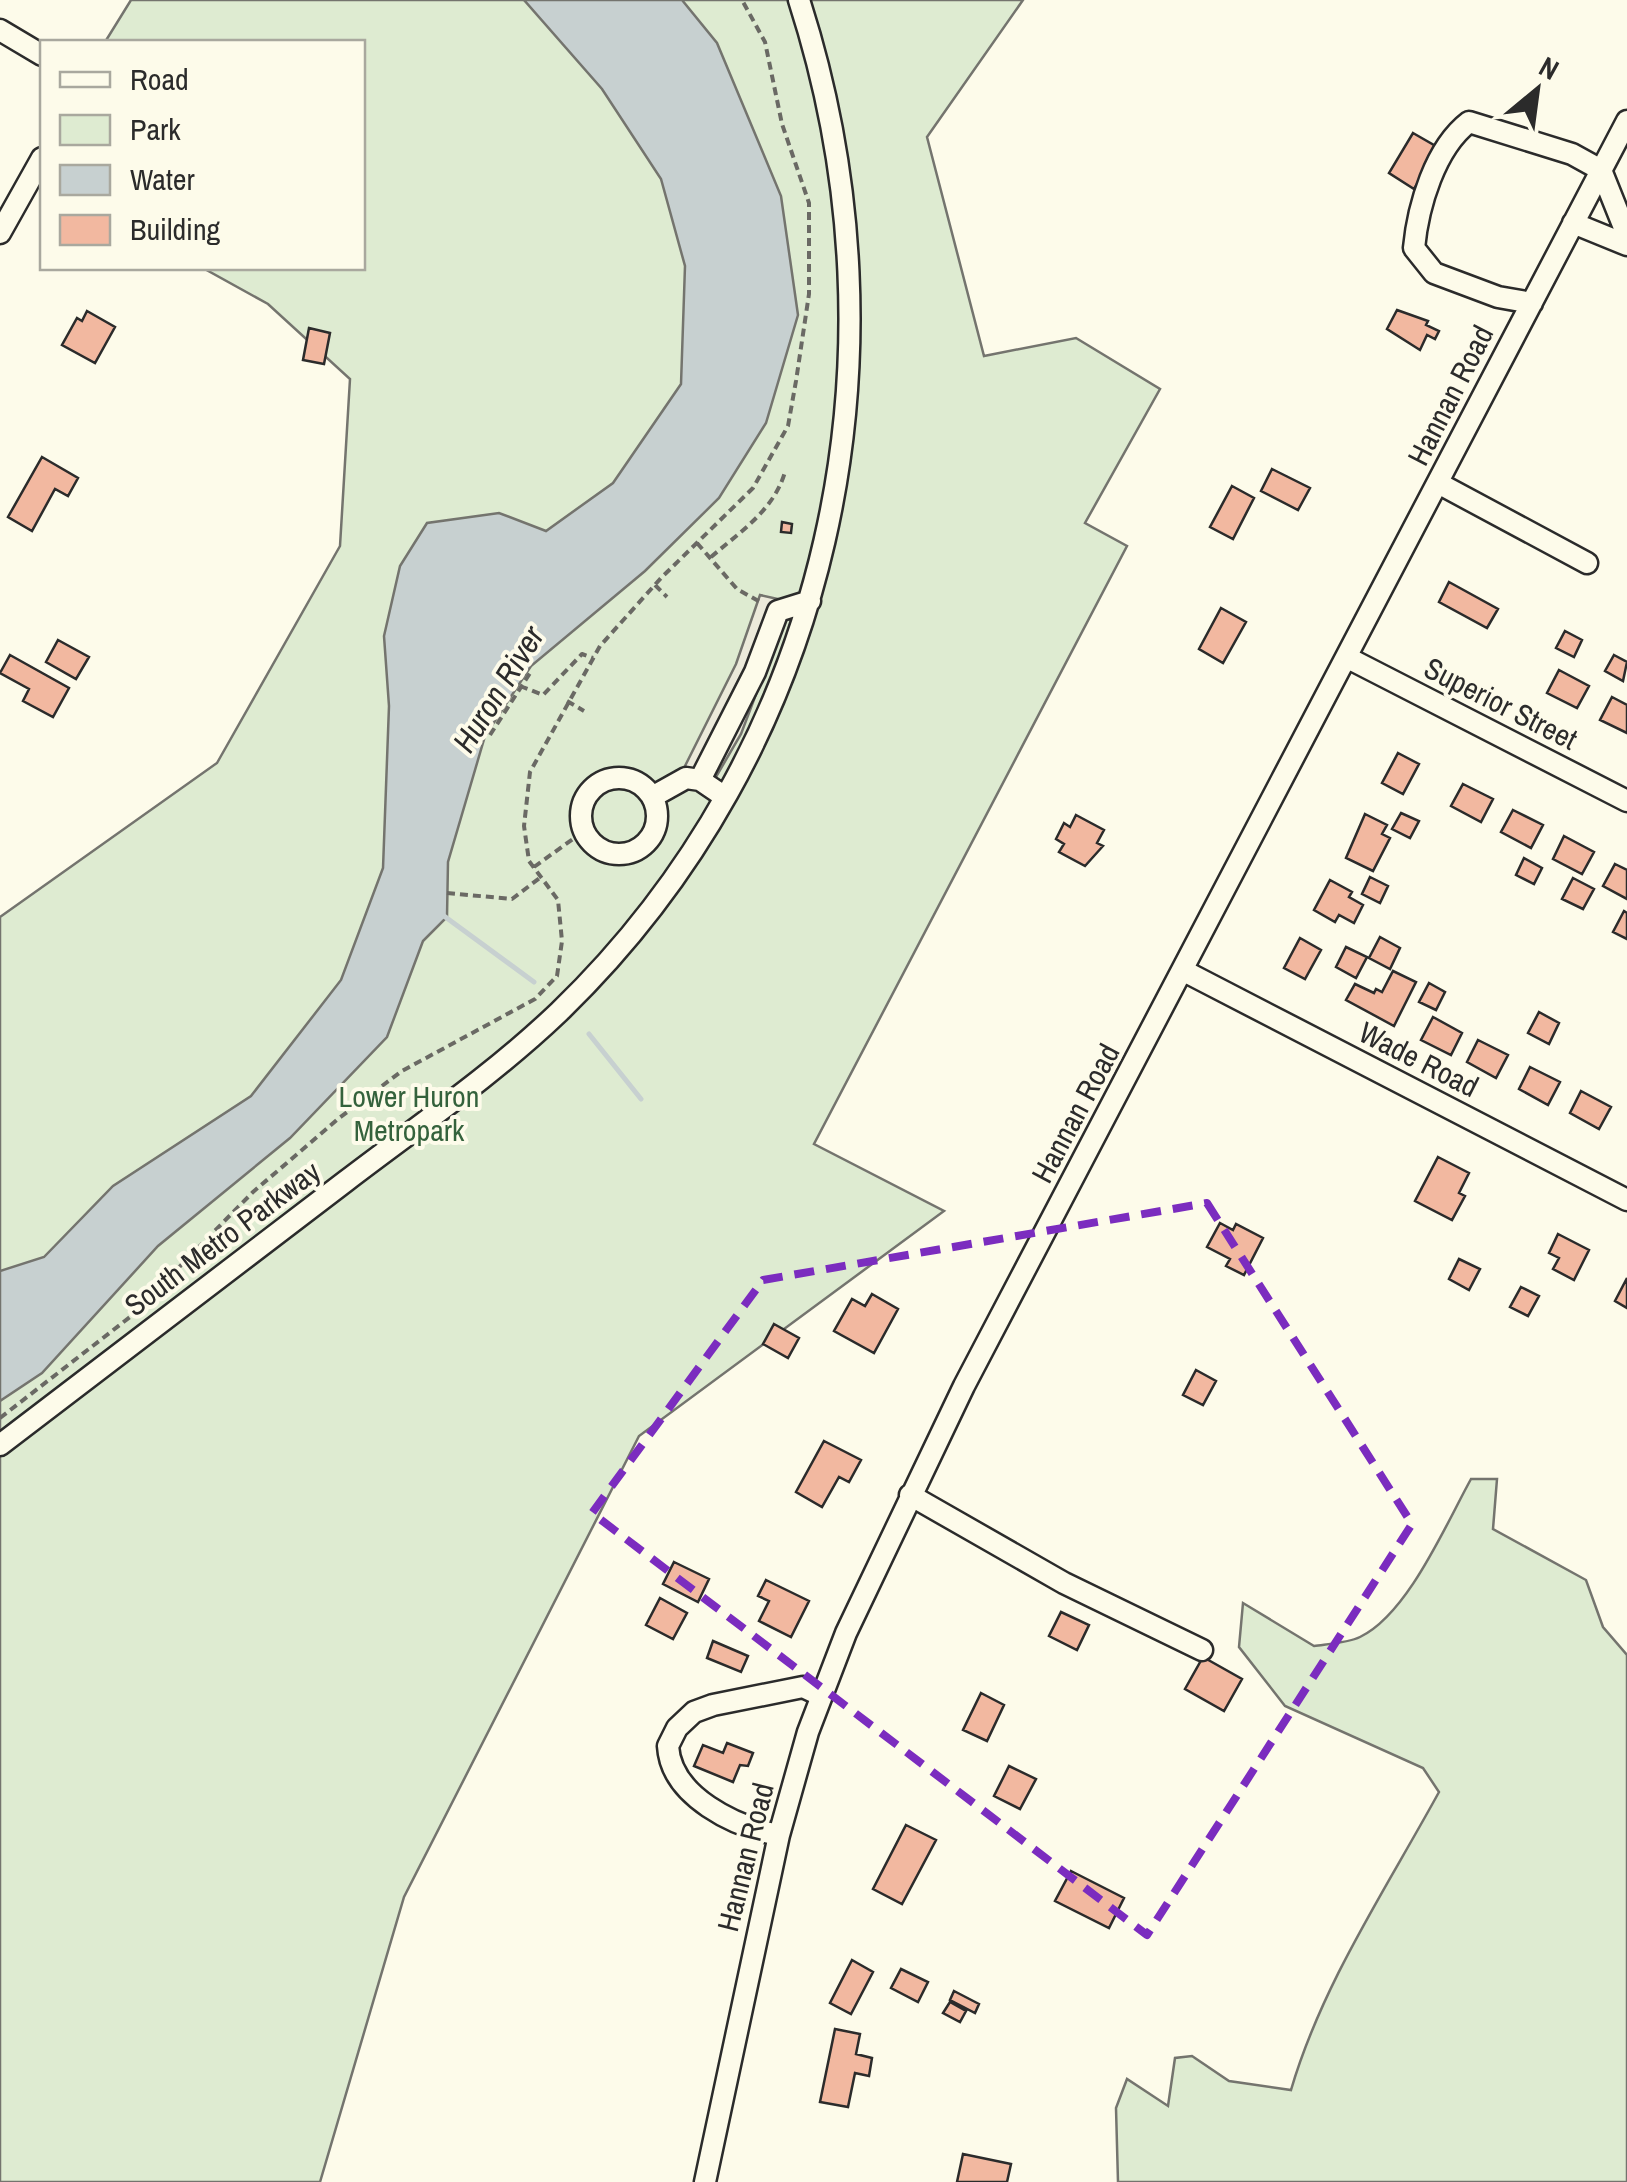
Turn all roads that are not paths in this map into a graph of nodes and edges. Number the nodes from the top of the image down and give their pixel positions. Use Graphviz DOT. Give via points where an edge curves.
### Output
graph roads {
  1 [pos="799,0"];
  2 [pos="0,30"];
  3 [pos="40,53"];
  4 [pos="1627,121"];
  5 [pos="40,162"];
  6 [pos="1602,170"];
  7 [pos="1573,223"];
  8 [pos="0,233"];
  9 [pos="1627,235"];
  10 [pos="1627,245"];
  11 [pos="1532,303"];
  12 [pos="1438,484"];
  13 [pos="1587,563"];
  14 [pos="810,601"];
  15 [pos="1348,658"];
  16 [pos="700,780"];
  17 [pos="652,796"];
  18 [pos="725,797"];
  19 [pos="1627,802"];
  20 [pos="1184,971"];
  21 [pos="1627,1200"];
  22 [pos="0,1445"];
  23 [pos="910,1495"];
  24 [pos="1202,1650"];
  25 [pos="820,1695"];
  26 [pos="779,1836"];
  27 [pos="705,2182"];
  1 -- 14 [label="street, South Metro Parkway" via="832,120 851,272 846,424"];
  2 -- 3 [label="street"];
  4 -- 6 [label="street, Hannan Road"];
  5 -- 8 [label="street"];
  6 -- 7 [label="street, Hannan Road"];
  6 -- 9 [label="street"];
  6 -- 11 [label="street" via="1469,122 1452,135 1417,217 1414,248 1434,274"];
  7 -- 10 [label="street"];
  7 -- 11 [label="street, Hannan Road"];
  11 -- 12 [label="street, Hannan Road"];
  12 -- 13 [label="street"];
  12 -- 15 [label="street, Hannan Road"];
  14 -- 16 [label="street" via="778,612"];
  14 -- 18 [label="street, South Metro Parkway" via="772,703"];
  15 -- 19 [label="street, Superior Street"];
  15 -- 20 [label="street, Hannan Road"];
  16 -- 17 [label="street" via="686,778"];
  16 -- 18 [label="street"];
  17 -- 17 [label="street" via="655,829 638,849 614,854 584,831 584,799 601,782 626,778"];
  18 -- 22 [label="street, South Metro Parkway" via="629,934 523,1045"];
  20 -- 21 [label="street, Wade Road"];
  20 -- 23 [label="street, Hannan Road"];
  23 -- 24 [label="street" via="1064,1583"];
  23 -- 25 [label="street, Hannan Road"];
  25 -- 26 [label="street, Hannan Road"];
  25 -- 26 [label="street" via="803,1687 713,1705 694,1712 668,1746 675,1772 696,1795 749,1829"];
  26 -- 27 [label="street, Hannan Road"];
}
